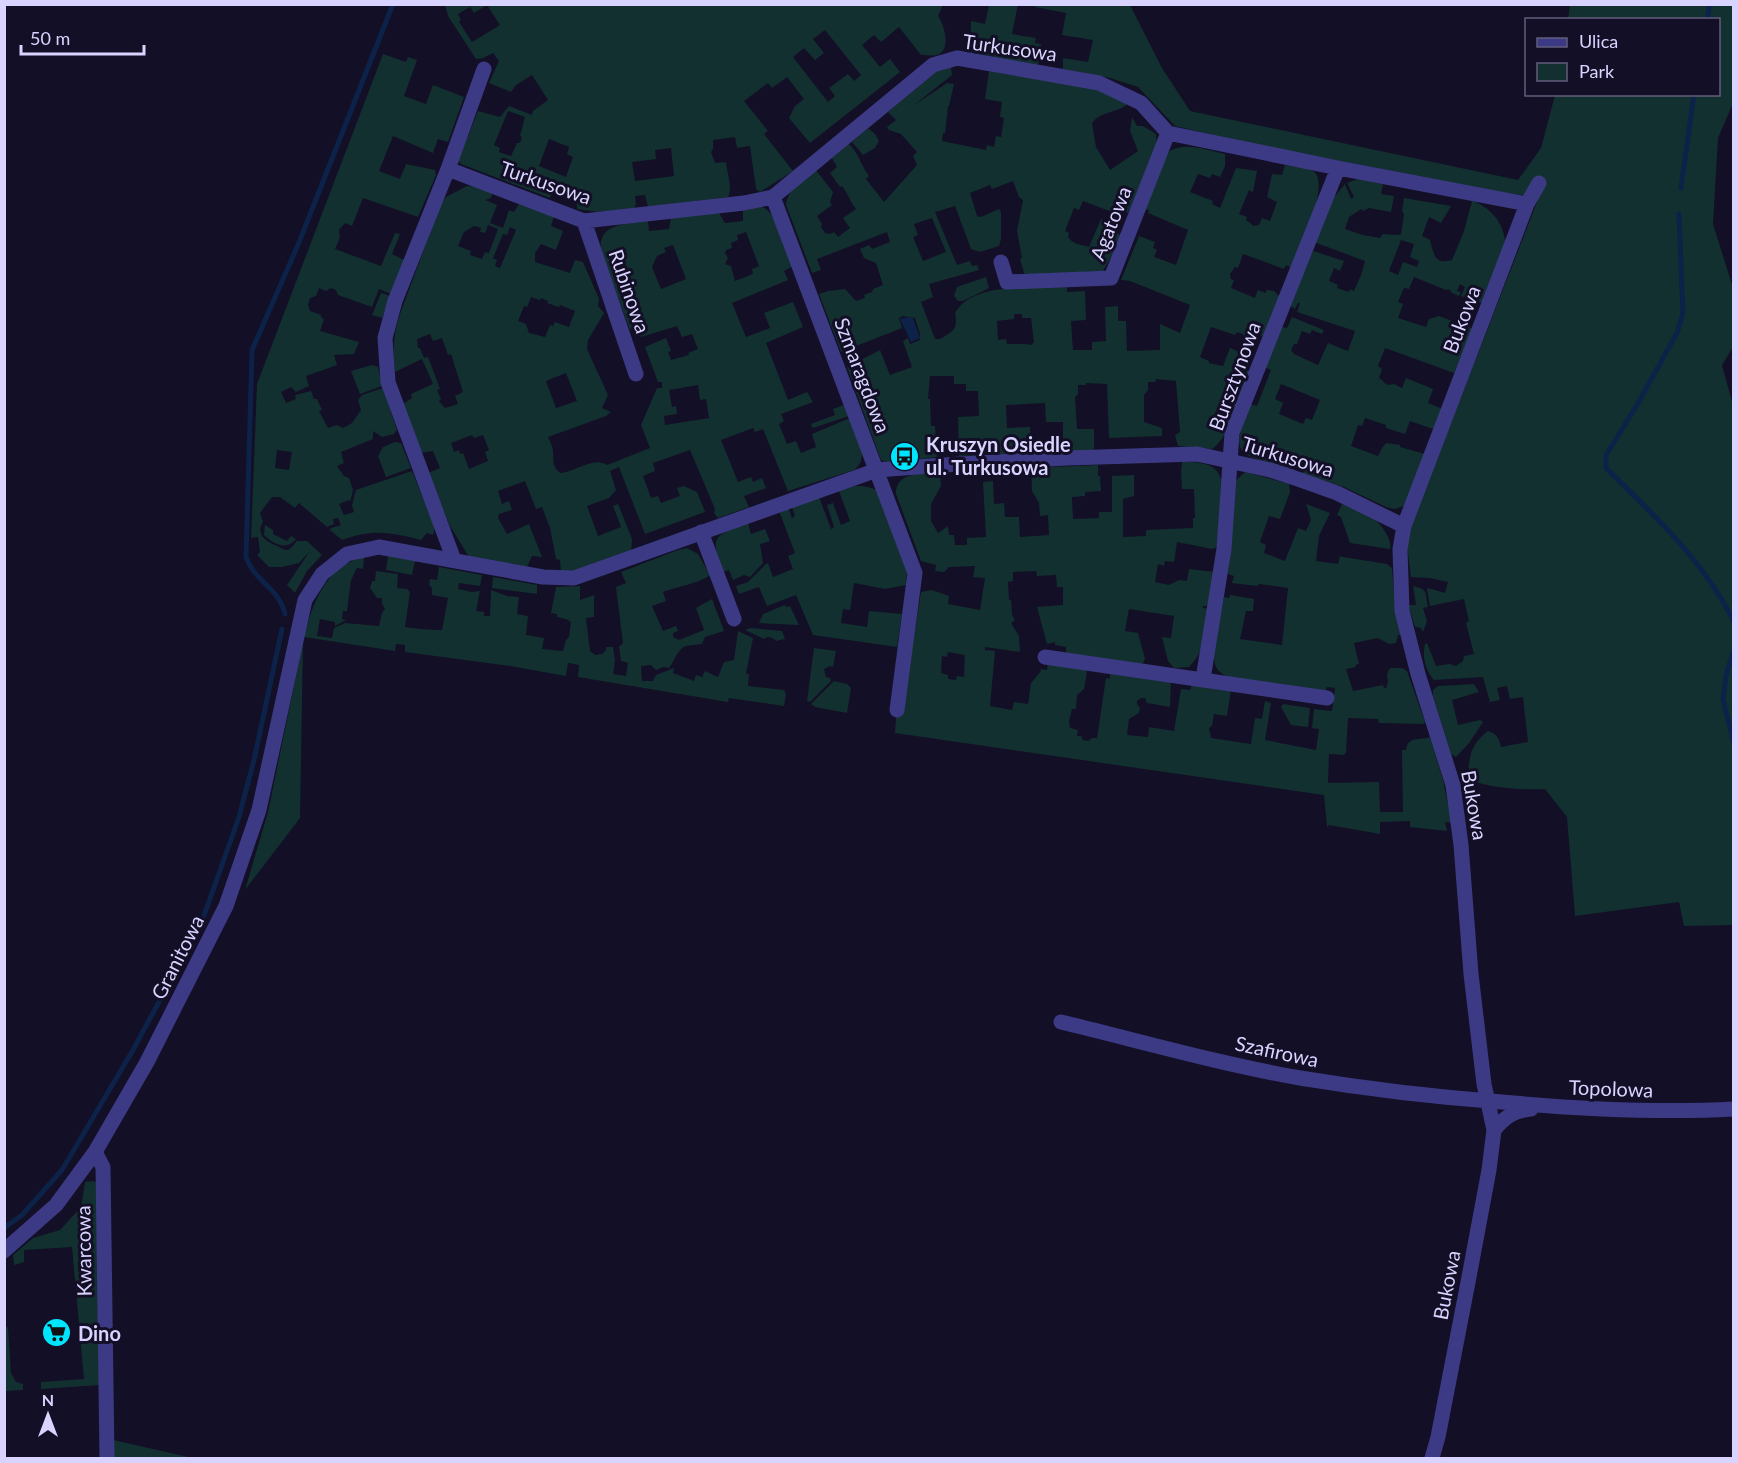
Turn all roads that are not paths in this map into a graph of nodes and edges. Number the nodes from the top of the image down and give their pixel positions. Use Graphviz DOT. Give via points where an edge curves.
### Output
graph roads {
  1 [pos="484,69"];
  2 [pos="1168,133"];
  3 [pos="1338,168"];
  4 [pos="448,169"];
  5 [pos="1539,183"];
  6 [pos="773,197"];
  7 [pos="1527,204"];
  8 [pos="584,221"];
  9 [pos="1001,262"];
  10 [pos="636,374"];
  11 [pos="1229,460"];
  12 [pos="877,470"];
  13 [pos="1404,525"];
  14 [pos="701,532"];
  15 [pos="454,560"];
  16 [pos="734,619"];
  17 [pos="297,638"];
  18 [pos="1045,657"];
  19 [pos="1203,679"];
  20 [pos="1326,698"];
  21 [pos="897,710"];
  22 [pos="1061,1022"];
  23 [pos="1488,1101"];
  24 [pos="1548,1106"];
  25 [pos="1734,1109"];
  26 [pos="1494,1130"];
  27 [pos="95,1152"];
  28 [pos="4,1251"];
  29 [pos="106,1458"];
  30 [pos="1432,1458"];
  1 -- 4 [label="street"];
  2 -- 3 [label="street"];
  2 -- 6 [label="street, Turkusowa" via="1133,97 1099,82 957,58 933,65"];
  2 -- 9 [label="street, Agatowa" via="1111,278 1007,282"];
  3 -- 7 [label="street"];
  3 -- 11 [label="street, Bursztynowa" via="1232,433"];
  4 -- 8 [label="street, Turkusowa"];
  4 -- 15 [label="street" via="395,301 385,338 388,382"];
  5 -- 7 [label="street, Bukowa"];
  6 -- 8 [label="street, Turkusowa"];
  6 -- 12 [label="street, Szmaragdowa"];
  7 -- 13 [label="street, Bukowa"];
  8 -- 10 [label="street, Rubinowa"];
  11 -- 12 [label="street, Turkusowa" via="1180,454"];
  11 -- 13 [label="street, Turkusowa" via="1337,493"];
  11 -- 19 [label="street, Bursztynowa" via="1224,549"];
  12 -- 14 [label="street, Turkusowa"];
  12 -- 21 [label="street, Szmaragdowa" via="915,573"];
  13 -- 23 [label="street, Bukowa" via="1400,549 1402,610 1453,785"];
  14 -- 15 [label="street, Turkusowa" via="574,578 543,577"];
  14 -- 16 [label="street"];
  15 -- 17 [label="street, Turkusowa" via="379,548 347,554 322,574 305,600"];
  17 -- 27 [label="street, Granitowa" via="259,810 226,906 147,1062"];
  18 -- 19 [label="street"];
  19 -- 20 [label="street"];
  22 -- 23 [label="street, Szafirowa" via="1298,1077"];
  23 -- 24 [label="street, Topolowa"];
  23 -- 26 [label="street, Bukowa"];
  24 -- 25 [label="street, Topolowa"];
  24 -- 26 [label="street" via="1516,1111"];
  26 -- 30 [label="street, Bukowa"];
  27 -- 28 [label="street, Granitowa" via="56,1205"];
  27 -- 29 [label="street, Kwarcowa" via="103,1167"];
}
